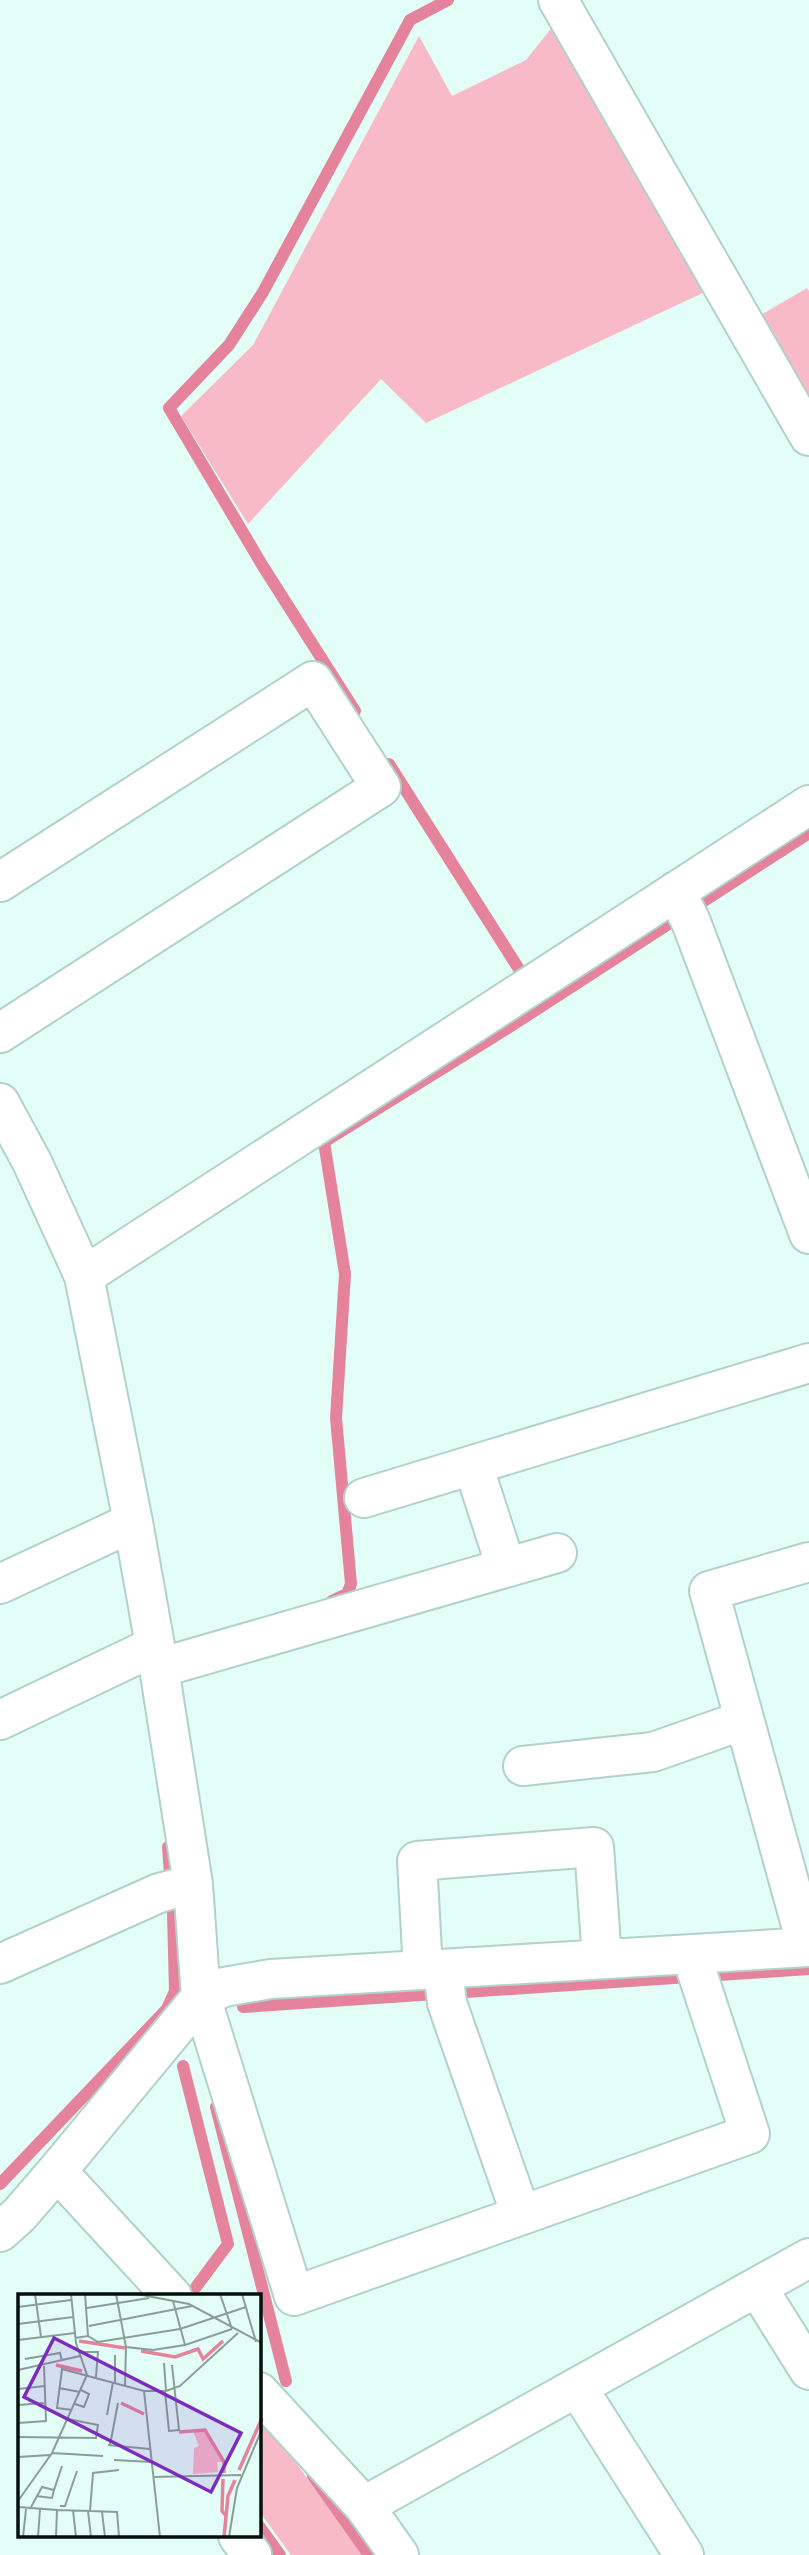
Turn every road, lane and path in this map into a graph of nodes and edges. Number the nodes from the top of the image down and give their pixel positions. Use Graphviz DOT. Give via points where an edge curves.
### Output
graph roads {
  1 [pos="558,0"];
  2 [pos="809,436"];
  3 [pos="809,806"];
  4 [pos="0,882"];
  5 [pos="684,906"];
  6 [pos="0,1033"];
  7 [pos="0,1103"];
  8 [pos="809,1234"];
  9 [pos="84,1276"];
  10 [pos="809,1363"];
  11 [pos="473,1465"];
  12 [pos="364,1498"];
  13 [pos="133,1522"];
  14 [pos="556,1553"];
  15 [pos="809,1562"];
  16 [pos="506,1567"];
  17 [pos="0,1584"];
  18 [pos="157,1657"];
  19 [pos="0,1720"];
  20 [pos="744,1720"];
  21 [pos="523,1766"];
  22 [pos="178,1888"];
  23 [pos="808,1947"];
  24 [pos="602,1959"];
  25 [pos="0,1964"];
  26 [pos="696,1970"];
  27 [pos="439,1982"];
  28 [pos="201,1997"];
  29 [pos="57,2171"];
  30 [pos="6,2210"];
  31 [pos="521,2216"];
  32 [pos="809,2258"];
  33 [pos="757,2287"];
  34 [pos="170,2294"];
  35 [pos="809,2370"];
  36 [pos="577,2387"];
  37 [pos="261,2394"];
  38 [pos="364,2506"];
  39 [pos="239,2538"];
  40 [pos="252,2555"];
  41 [pos="399,2555"];
  42 [pos="684,2555"];
  1 -- 2 [label="street"];
  3 -- 5 [label="street"];
  4 -- 6 [label="street" via="313,681 381,787"];
  5 -- 8 [label="street"];
  5 -- 9 [label="street"];
  7 -- 9 [label="street"];
  9 -- 13 [label="street"];
  10 -- 11 [label="street"];
  11 -- 12 [label="street"];
  11 -- 16 [label="street"];
  13 -- 17 [label="street"];
  13 -- 18 [label="street"];
  14 -- 16 [label="street"];
  15 -- 20 [label="street" via="709,1591"];
  16 -- 18 [label="street"];
  18 -- 19 [label="street"];
  18 -- 22 [label="street"];
  20 -- 21 [label="street" via="653,1752"];
  20 -- 23 [label="street"];
  22 -- 25 [label="street"];
  22 -- 28 [label="street"];
  23 -- 26 [label="street"];
  24 -- 26 [label="street"];
  24 -- 27 [label="street"];
  24 -- 27 [label="street" via="594,1847 416,1861"];
  26 -- 31 [label="street" via="750,2134"];
  27 -- 28 [label="street" via="271,1979 224,1987"];
  27 -- 31 [label="street"];
  28 -- 29 [label="street"];
  28 -- 31 [label="street" via="294,2296"];
  29 -- 30 [label="street"];
  29 -- 34 [label="street"];
  32 -- 33 [label="street"];
  33 -- 35 [label="street"];
  33 -- 36 [label="street"];
  36 -- 38 [label="street"];
  36 -- 42 [label="street"];
  37 -- 38 [label="street"];
  38 -- 41 [label="street"];
  39 -- 40 [label="street"];
}
